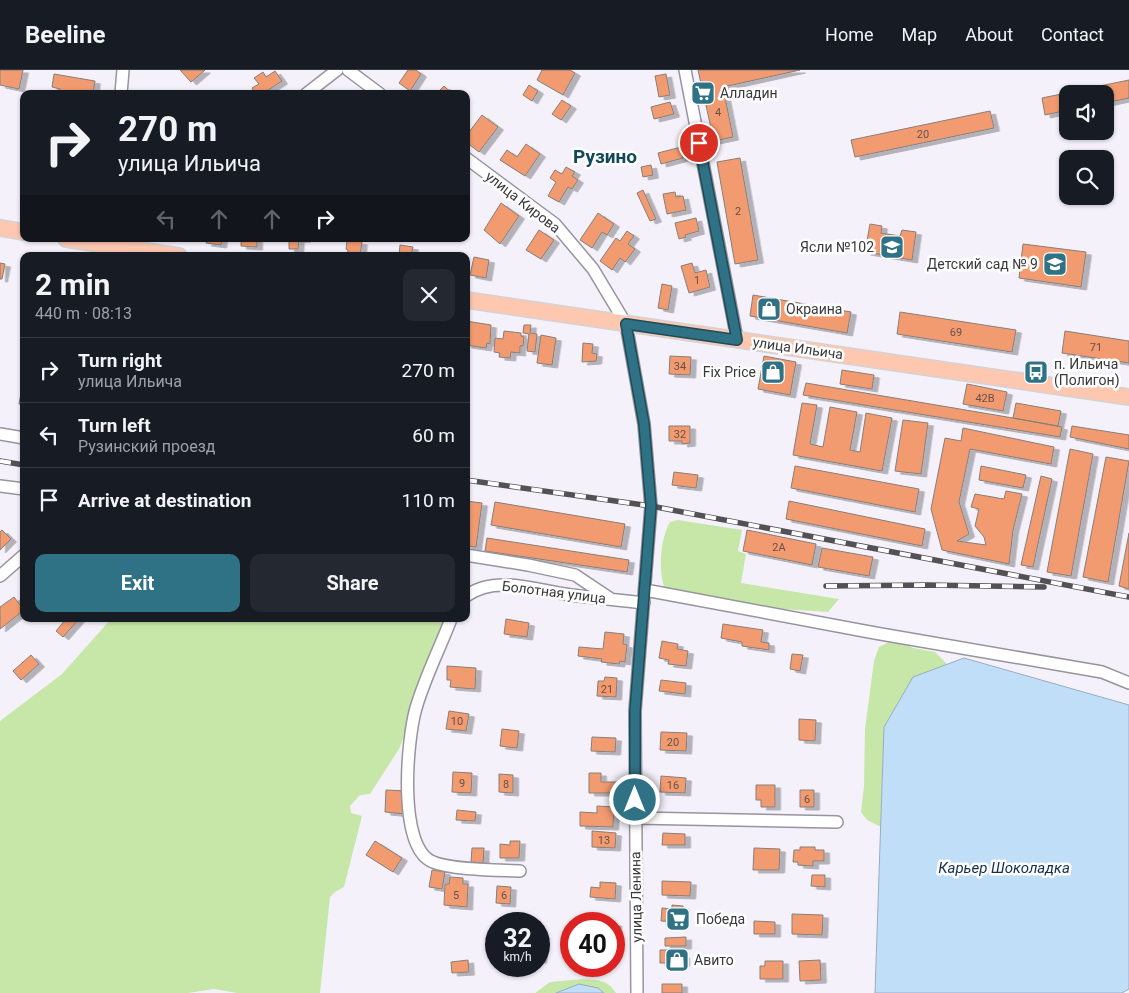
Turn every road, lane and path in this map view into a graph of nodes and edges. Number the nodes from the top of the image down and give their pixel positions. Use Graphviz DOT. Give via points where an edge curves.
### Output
graph roads {
  1 [pos="123,70"];
  2 [pos="337,70"];
  3 [pos="348,70"];
  4 [pos="685,70"];
  5 [pos="120,90"];
  6 [pos="311,90"];
  7 [pos="375,90"];
  8 [pos="470,161"];
  9 [pos="0,228"];
  10 [pos="20,231"];
  11 [pos="88,242"];
  12 [pos="109,245"];
  13 [pos="154,252"];
  14 [pos="470,301"];
  15 [pos="626,324"];
  16 [pos="737,340"];
  17 [pos="1129,397"];
  18 [pos="0,434"];
  19 [pos="20,437"];
  20 [pos="0,486"];
  21 [pos="20,488"];
  22 [pos="470,556"];
  23 [pos="20,558"];
  24 [pos="0,576"];
  25 [pos="645,590"];
  26 [pos="470,593"];
  27 [pos="612,600"];
  28 [pos="644,603"];
  29 [pos="450,622"];
  30 [pos="1129,682"];
  31 [pos="635,818"];
  32 [pos="838,822"];
  33 [pos="520,871"];
  34 [pos="637,993"];
  1 -- 5 [label="street"];
  2 -- 6 [label="street"];
  3 -- 7 [label="street"];
  4 -- 16 [label="street"];
  8 -- 15 [label="street, улица Кирова" via="555,224 593,269"];
  9 -- 10 [label="main road"];
  11 -- 12 [label="main road"];
  12 -- 13 [label="main road"];
  14 -- 15 [label="main road, улица Ильича"];
  15 -- 16 [label="main road, улица Ильича"];
  15 -- 25 [label="street, улица Ленина" via="644,424 651,506"];
  16 -- 17 [label="main road, улица Ильича"];
  18 -- 19 [label="street"];
  20 -- 21 [label="street"];
  22 -- 27 [label="street" via="575,575"];
  23 -- 24 [label="street"];
  25 -- 28 [label="street, улица Ленина"];
  25 -- 30 [label="street" via="1102,672"];
  26 -- 27 [label="street, Болотная улица" via="493,585"];
  27 -- 28 [label="street, Болотная улица"];
  28 -- 31 [label="street, улица Ленина" via="635,711"];
  29 -- 33 [label="street" via="416,708 412,729 408,804 414,838 422,855 433,862"];
  31 -- 32 [label="street"];
  31 -- 34 [label="street, улица Ленина"];
}
